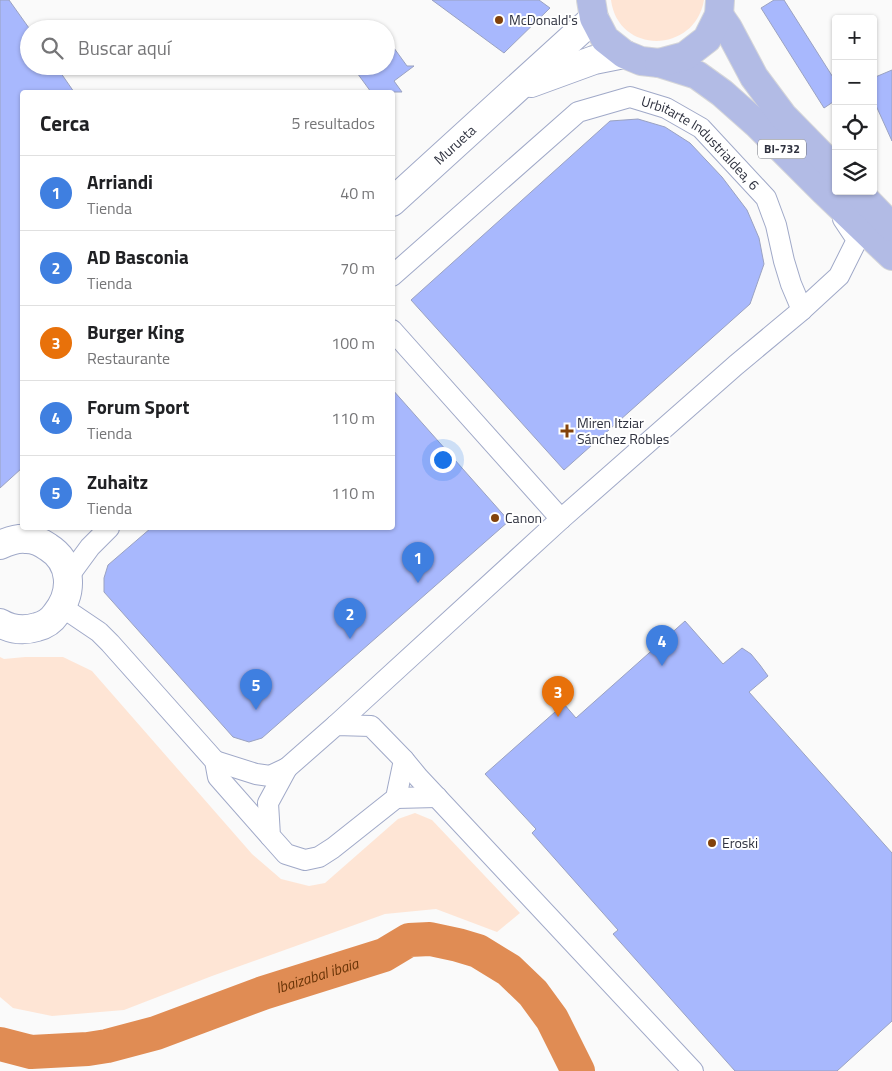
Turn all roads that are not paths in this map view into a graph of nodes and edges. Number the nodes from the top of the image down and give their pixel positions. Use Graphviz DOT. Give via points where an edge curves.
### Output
graph roads {
  1 [pos="720,7"];
  2 [pos="592,9"];
  3 [pos="624,54"];
  4 [pos="659,63"];
  5 [pos="518,88"];
  6 [pos="830,181"];
  7 [pos="860,195"];
  8 [pos="395,199"];
  9 [pos="892,227"];
  10 [pos="892,256"];
  11 [pos="395,273"];
  12 [pos="802,310"];
  13 [pos="395,333"];
  14 [pos="561,519"];
  15 [pos="107,530"];
  16 [pos="44,535"];
  17 [pos="0,545"];
  18 [pos="68,578"];
  19 [pos="62,607"];
  20 [pos="0,623"];
  21 [pos="336,725"];
  22 [pos="404,760"];
  23 [pos="215,761"];
  24 [pos="287,768"];
  25 [pos="418,777"];
  26 [pos="437,797"];
  27 [pos="396,798"];
  28 [pos="270,836"];
  29 [pos="693,1071"];
  1 -- 4 [label="main road, BI-732" via="707,39 685,56"];
  1 -- 6 [label="main road, BI-732" via="754,78"];
  2 -- 3 [label="main road, BI-732" via="605,39"];
  2 -- 5 [label="street, Murueta"];
  3 -- 4 [label="main road, BI-732" via="641,61"];
  3 -- 5 [label="street, Murueta" via="594,60"];
  4 -- 6 [label="main road, BI-732" via="697,75"];
  5 -- 8 [label="street, Murueta"];
  6 -- 10 [label="main road, BI-732"];
  6 -- 12 [label="street" via="857,240 839,276"];
  7 -- 9 [label="main road"];
  11 -- 12 [label="street, Urbitarte Industrialdea, 6" via="578,112 630,97 666,108 702,128 766,198 791,284"];
  12 -- 14 [label="street"];
  13 -- 14 [label="street"];
  14 -- 21 [label="street"];
  15 -- 18 [label="street"];
  16 -- 17 [label="street" via="13,539"];
  16 -- 18 [label="street" via="63,563"];
  18 -- 19 [label="street" via="68,593"];
  19 -- 20 [label="street" via="48,622 29,629 15,629"];
  19 -- 23 [label="street" via="99,632"];
  21 -- 22 [label="street" via="371,726"];
  21 -- 24 [label="street"];
  22 -- 25 [label="street"];
  22 -- 27 [label="street"];
  23 -- 24 [label="street" via="270,776"];
  23 -- 28 [label="street" via="218,778"];
  24 -- 28 [label="street" via="268,803"];
  25 -- 26 [label="street"];
  25 -- 27 [label="street"];
  26 -- 27 [label="street"];
  26 -- 29 [label="street"];
  27 -- 28 [label="street" via="319,857 304,860 286,854"];
}
